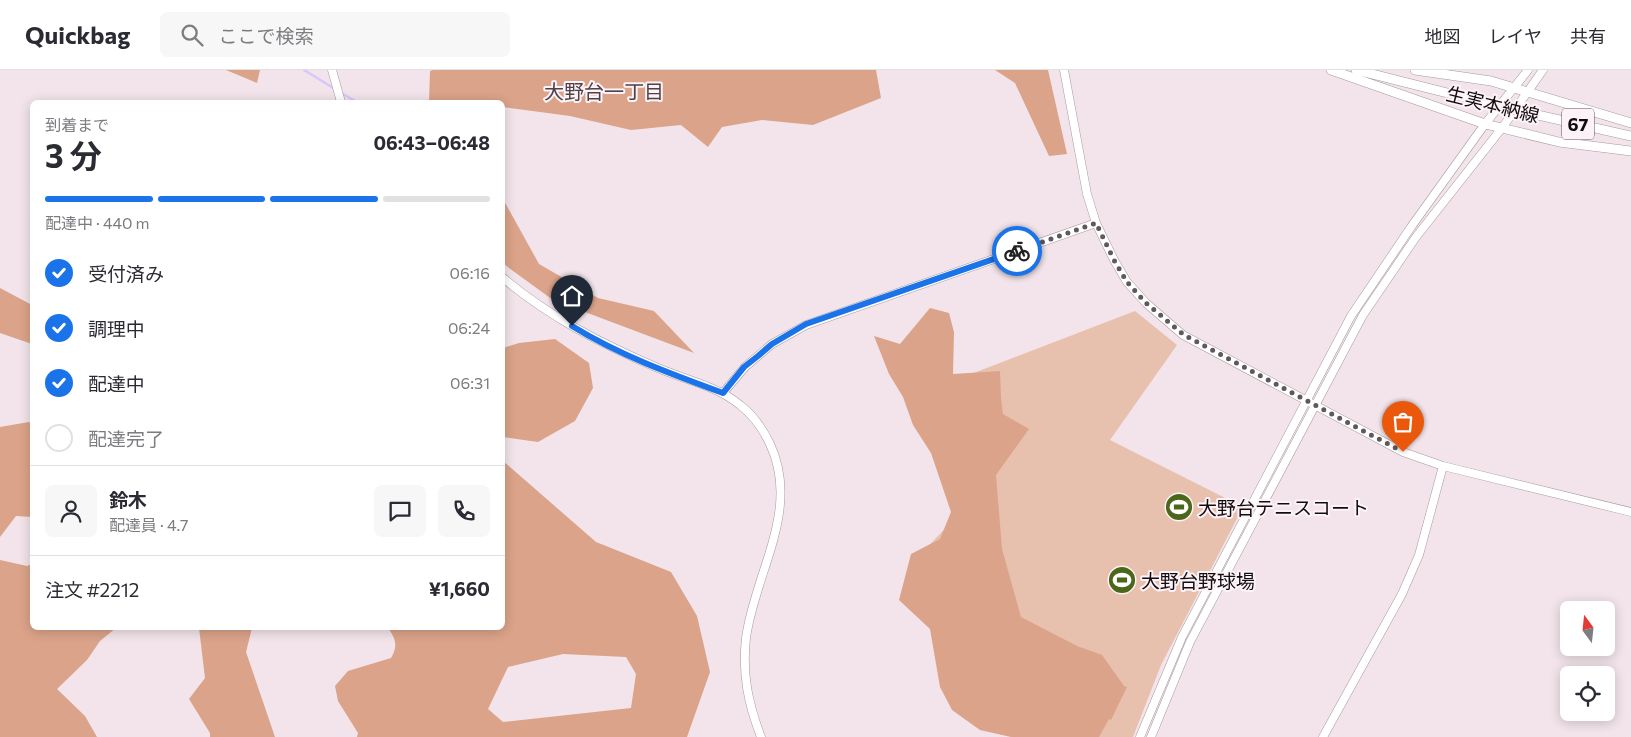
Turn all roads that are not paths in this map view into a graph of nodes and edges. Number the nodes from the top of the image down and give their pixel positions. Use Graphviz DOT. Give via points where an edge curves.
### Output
graph roads {
  1 [pos="332,70"];
  2 [pos="1064,70"];
  3 [pos="1331,70"];
  4 [pos="1356,70"];
  5 [pos="1415,70"];
  6 [pos="1528,70"];
  7 [pos="1543,70"];
  8 [pos="1514,88"];
  9 [pos="1526,92"];
  10 [pos="340,100"];
  11 [pos="1486,124"];
  12 [pos="1631,124"];
  13 [pos="1502,128"];
  14 [pos="1631,136"];
  15 [pos="1631,151"];
  16 [pos="1096,223"];
  17 [pos="505,279"];
  18 [pos="723,393"];
  19 [pos="1306,401"];
  20 [pos="1315,406"];
  21 [pos="1443,466"];
  22 [pos="1631,512"];
  23 [pos="761,737"];
  24 [pos="1140,737"];
  25 [pos="1151,737"];
  26 [pos="1323,737"];
  1 -- 10 [label="street"];
  2 -- 16 [label="street" via="1087,194"];
  3 -- 11 [label="main road"];
  4 -- 14 [label="main road, 生実本納線 / 67, bridge"];
  5 -- 8 [label="main road" via="1491,81"];
  6 -- 8 [label="street"];
  7 -- 9 [label="street"];
  8 -- 9 [label="main road"];
  8 -- 11 [label="street"];
  9 -- 12 [label="main road"];
  9 -- 13 [label="street"];
  11 -- 13 [label="main road"];
  11 -- 19 [label="street" via="1351,316"];
  13 -- 15 [label="main road" via="1559,142"];
  13 -- 20 [label="street" via="1405,252 1363,315"];
  16 -- 18 [label="street" via="806,324 772,344 744,367"];
  16 -- 19 [label="street" via="1123,274 1146,303 1184,335"];
  17 -- 18 [label="street" via="585,335"];
  18 -- 23 [label="street" via="741,406 768,438 775,453 781,483 780,514 749,624 744,660 751,711"];
  19 -- 20 [label="street"];
  19 -- 24 [label="street" via="1182,637"];
  20 -- 21 [label="street" via="1403,452"];
  20 -- 25 [label="street" via="1190,642"];
  21 -- 22 [label="street"];
  21 -- 26 [label="street" via="1419,555 1402,594"];
}
